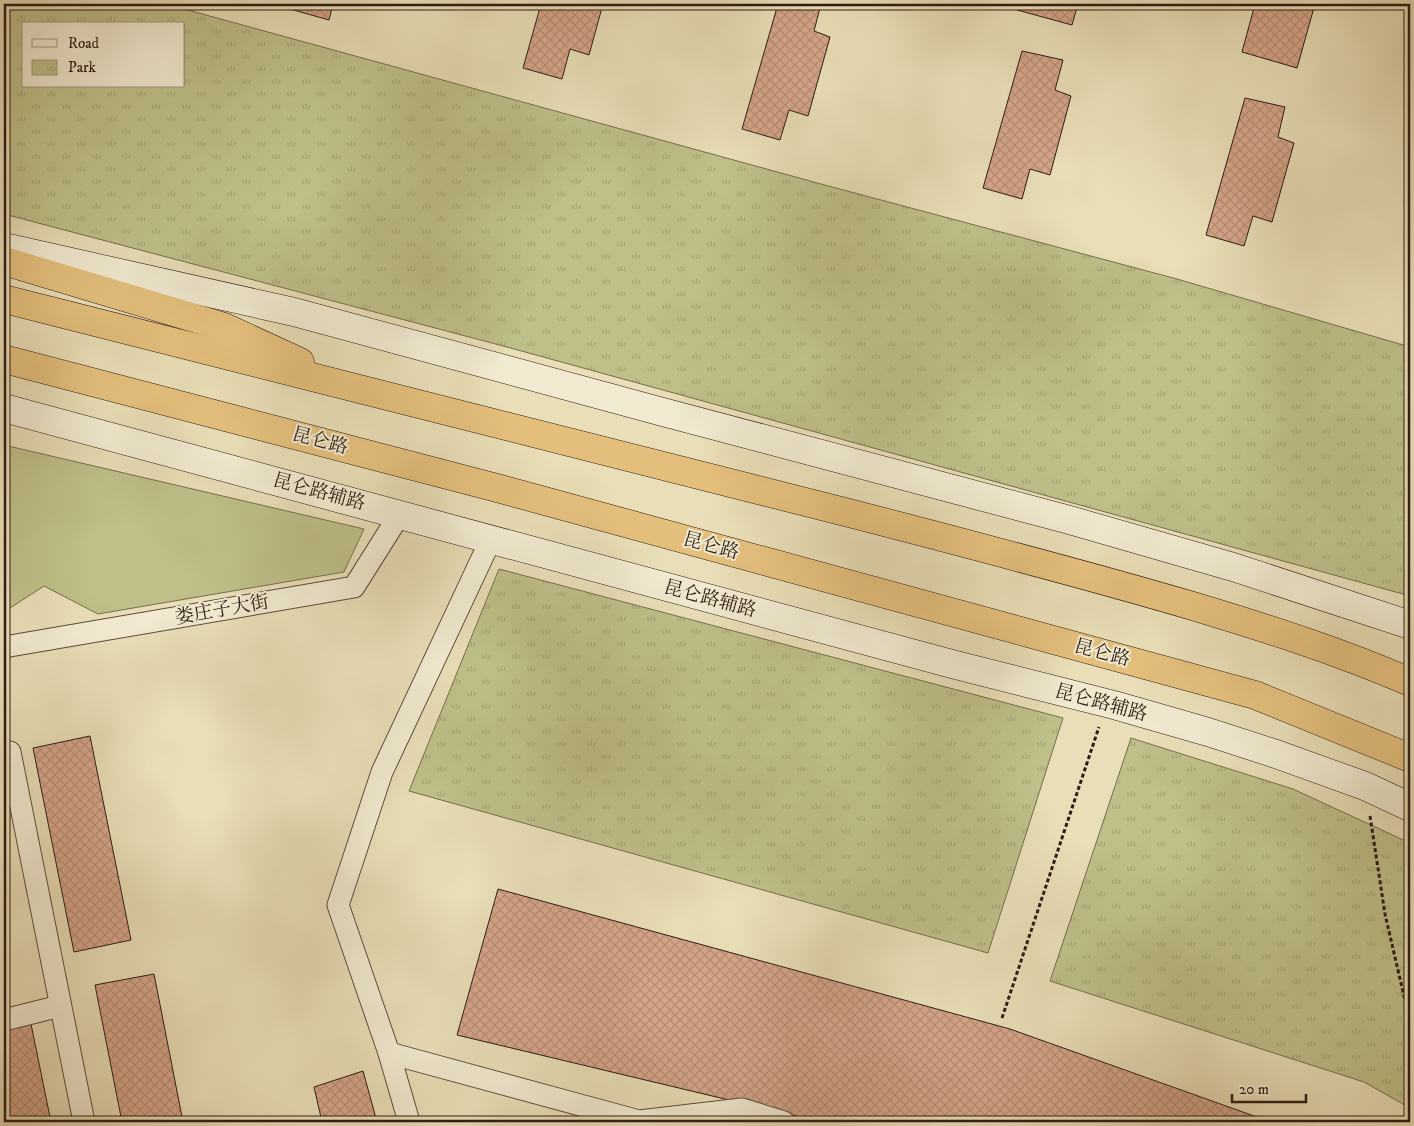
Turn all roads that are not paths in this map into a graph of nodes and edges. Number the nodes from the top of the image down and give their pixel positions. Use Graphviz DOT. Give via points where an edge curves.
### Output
graph roads {
  1 [pos="4,246"];
  2 [pos="4,261"];
  3 [pos="4,299"];
  4 [pos="4,358"];
  5 [pos="362,391"];
  6 [pos="4,408"];
  7 [pos="400,514"];
  8 [pos="491,539"];
  9 [pos="1410,625"];
  10 [pos="4,647"];
  11 [pos="1410,682"];
  12 [pos="10,752"];
  13 [pos="1410,758"];
  14 [pos="1410,807"];
  15 [pos="60,1006"];
  16 [pos="4,1020"];
  17 [pos="389,1053"];
  18 [pos="84,1122"];
  19 [pos="409,1122"];
  20 [pos="640,1122"];
  21 [pos="784,1122"];
  1 -- 9 [label="main road" via="294,312 1066,519 1233,566"];
  2 -- 5 [label="highway" via="224,327"];
  3 -- 5 [label="highway"];
  4 -- 13 [label="highway, 昆仑路" via="487,485 1255,695"];
  5 -- 11 [label="highway" via="1136,589 1279,632"];
  6 -- 7 [label="main road, 昆仑路辅路"];
  7 -- 8 [label="main road, 昆仑路辅路"];
  7 -- 10 [label="street, 娄庄子大街" via="354,587"];
  8 -- 14 [label="main road, 昆仑路辅路" via="1208,732 1365,786"];
  8 -- 17 [label="street" via="382,772 338,905"];
  12 -- 15 [label="street"];
  15 -- 16 [label="street"];
  15 -- 18 [label="street"];
  17 -- 19 [label="street"];
  17 -- 20 [label="street"];
  20 -- 21 [label="street" via="742,1108"];
}
